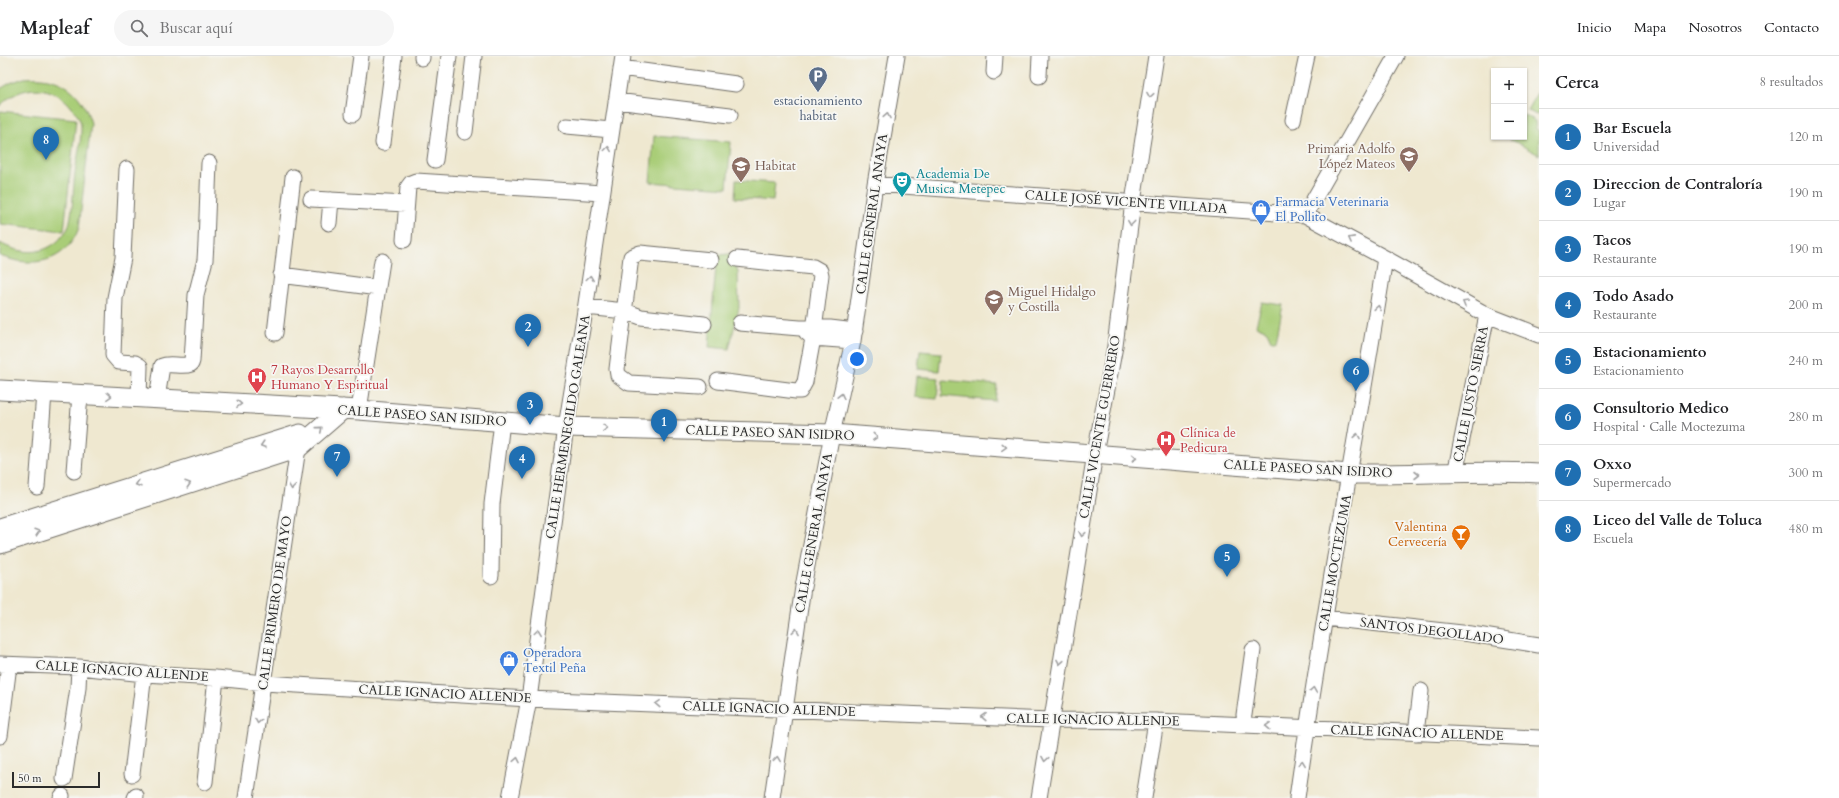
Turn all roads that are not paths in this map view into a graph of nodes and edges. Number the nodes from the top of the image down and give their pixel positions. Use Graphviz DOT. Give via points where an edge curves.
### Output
graph roads {
  1 [pos="361,56"];
  2 [pos="394,56"];
  3 [pos="449,56"];
  4 [pos="474,56"];
  5 [pos="897,56"];
  6 [pos="995,56"];
  7 [pos="1040,56"];
  8 [pos="1156,56"];
  9 [pos="1307,56"];
  10 [pos="1396,56"];
  11 [pos="622,62"];
  12 [pos="994,72"];
  13 [pos="1039,76"];
  14 [pos="736,84"];
  15 [pos="616,101"];
  16 [pos="353,114"];
  17 [pos="730,115"];
  18 [pos="1293,120"];
  19 [pos="567,126"];
  20 [pos="611,130"];
  21 [pos="465,132"];
  22 [pos="383,143"];
  23 [pos="435,160"];
  24 [pos="209,163"];
  25 [pos="127,169"];
  26 [pos="293,177"];
  27 [pos="875,184"];
  28 [pos="602,193"];
  29 [pos="311,199"];
  30 [pos="331,200"];
  31 [pos="1133,202"];
  32 [pos="406,204"];
  33 [pos="1305,215"];
  34 [pos="329,223"];
  35 [pos="404,240"];
  36 [pos="1385,258"];
  37 [pos="737,259"];
  38 [pos="710,260"];
  39 [pos="382,261"];
  40 [pos="281,275"];
  41 [pos="378,288"];
  42 [pos="585,312"];
  43 [pos="1487,315"];
  44 [pos="625,316"];
  45 [pos="740,323"];
  46 [pos="704,324"];
  47 [pos="809,331"];
  48 [pos="275,333"];
  49 [pos="854,336"];
  50 [pos="1539,336"];
  51 [pos="718,381"];
  52 [pos="700,387"];
  53 [pos="0,390"];
  54 [pos="44,393"];
  55 [pos="80,395"];
  56 [pos="148,399"];
  57 [pos="302,407"];
  58 [pos="351,410"];
  59 [pos="502,422"];
  60 [pos="566,427"];
  61 [pos="832,434"];
  62 [pos="299,441"];
  63 [pos="1095,454"];
  64 [pos="74,471"];
  65 [pos="1539,473"];
  66 [pos="1350,474"];
  67 [pos="1455,474"];
  68 [pos="37,487"];
  69 [pos="0,528"];
  70 [pos="0,544"];
  71 [pos="491,576"];
  72 [pos="1325,618"];
  73 [pos="1539,645"];
  74 [pos="1253,650"];
  75 [pos="4,664"];
  76 [pos="79,667"];
  77 [pos="144,674"];
  78 [pos="216,678"];
  79 [pos="264,683"];
  80 [pos="1421,692"];
  81 [pos="529,699"];
  82 [pos="784,710"];
  83 [pos="1244,715"];
  84 [pos="1051,720"];
  85 [pos="1156,721"];
  86 [pos="1307,728"];
  87 [pos="1416,733"];
  88 [pos="0,736"];
  89 [pos="1539,738"];
  90 [pos="132,774"];
  91 [pos="64,778"];
  92 [pos="205,782"];
  93 [pos="246,798"];
  94 [pos="510,798"];
  95 [pos="772,798"];
  96 [pos="1039,798"];
  97 [pos="1144,798"];
  98 [pos="1297,798"];
  1 -- 16 [label="street"];
  2 -- 22 [label="street"];
  3 -- 23 [label="street"];
  4 -- 21 [label="street"];
  27 -- 5 [label="street, CALLE GENERAL ANAYA, one-way"];
  6 -- 12 [label="street"];
  7 -- 13 [label="street"];
  8 -- 31 [label="street, CALLE VICENTE GUERRERO, one-way"];
  9 -- 18 [label="street"];
  10 -- 33 [label="street"];
  11 -- 14 [label="street"];
  11 -- 15 [label="street, CALLE HERMENEGILDO GALEANA"];
  15 -- 17 [label="street"];
  15 -- 20 [label="street, CALLE HERMENEGILDO GALEANA"];
  19 -- 20 [label="street"];
  28 -- 20 [label="street, CALLE HERMENEGILDO GALEANA, one-way"];
  24 -- 56 [label="street" via="205,260 196,295 192,362 188,365 162,366 159,379"];
  25 -- 56 [label="street" via="123,258 115,298 113,355 119,362 135,363 140,366"];
  26 -- 40 [label="street"];
  27 -- 31 [label="street, CALLE JOSÉ VICENTE VILLADA"];
  27 -- 49 [label="street, CALLE GENERAL ANAYA"];
  28 -- 32 [label="street" via="416,181 408,187"];
  42 -- 28 [label="street, CALLE HERMENEGILDO GALEANA, one-way"];
  29 -- 30 [label="street"];
  30 -- 32 [label="street"];
  30 -- 34 [label="street"];
  31 -- 33 [label="street, CALLE JOSÉ VICENTE VILLADA"];
  31 -- 63 [label="street, CALLE VICENTE GUERRERO, one-way" via="1115,346"];
  32 -- 35 [label="street"];
  36 -- 33 [label="street, one-way"];
  43 -- 36 [label="street, one-way"];
  66 -- 36 [label="street, CALLE MOCTEZUMA, one-way"];
  37 -- 47 [label="street" via="817,268 821,274"];
  38 -- 44 [label="street" via="634,254 630,260"];
  39 -- 41 [label="street"];
  40 -- 41 [label="street"];
  40 -- 48 [label="street"];
  41 -- 58 [label="street"];
  42 -- 44 [label="street"];
  42 -- 60 [label="street, CALLE HERMENEGILDO GALEANA"];
  43 -- 50 [label="street"];
  43 -- 67 [label="street, CALLE JUSTO SIERRA"];
  44 -- 46 [label="street"];
  44 -- 52 [label="street" via="617,369 622,379 629,382"];
  45 -- 47 [label="street"];
  47 -- 49 [label="street"];
  47 -- 51 [label="street" via="805,382 800,390 796,392"];
  61 -- 49 [label="street, CALLE GENERAL ANAYA, one-way"];
  53 -- 54 [label="main road, CALLE PASEO SAN ISIDRO"];
  54 -- 55 [label="main road, CALLE PASEO SAN ISIDRO"];
  54 -- 68 [label="street"];
  55 -- 56 [label="main road, CALLE PASEO SAN ISIDRO, one-way"];
  55 -- 64 [label="street"];
  56 -- 57 [label="main road, CALLE PASEO SAN ISIDRO, one-way"];
  57 -- 58 [label="main road, CALLE PASEO SAN ISIDRO"];
  57 -- 62 [label="main road, CALLE PRIMERO DE MAYO"];
  58 -- 59 [label="main road, CALLE PASEO SAN ISIDRO"];
  62 -- 58 [label="main road, one-way"];
  59 -- 60 [label="main road, CALLE PASEO SAN ISIDRO"];
  59 -- 71 [label="street" via="492,504"];
  60 -- 61 [label="main road, CALLE PASEO SAN ISIDRO, one-way"];
  81 -- 60 [label="street, CALLE HERMENEGILDO GALEANA, one-way"];
  61 -- 63 [label="main road, CALLE PASEO SAN ISIDRO, one-way"];
  82 -- 61 [label="street, CALLE GENERAL ANAYA, one-way" via="803,587"];
  62 -- 69 [label="main road, one-way"];
  70 -- 62 [label="main road, one-way"];
  62 -- 79 [label="street, CALLE PRIMERO DE MAYO, one-way"];
  63 -- 66 [label="main road, CALLE PASEO SAN ISIDRO, one-way"];
  63 -- 84 [label="street, CALLE VICENTE GUERRERO, one-way"];
  65 -- 67 [label="main road, CALLE PASEO SAN ISIDRO"];
  66 -- 67 [label="main road, CALLE PASEO SAN ISIDRO, one-way"];
  66 -- 72 [label="street, CALLE MOCTEZUMA"];
  72 -- 73 [label="street, SANTOS DEGOLLADO" via="1471,634"];
  86 -- 72 [label="street, CALLE MOCTEZUMA, one-way"];
  74 -- 83 [label="street"];
  75 -- 76 [label="street, CALLE IGNACIO ALLENDE"];
  75 -- 88 [label="street"];
  76 -- 77 [label="street, CALLE IGNACIO ALLENDE"];
  76 -- 91 [label="street"];
  77 -- 78 [label="street, CALLE IGNACIO ALLENDE"];
  77 -- 90 [label="street"];
  78 -- 79 [label="street, CALLE IGNACIO ALLENDE"];
  78 -- 92 [label="street"];
  79 -- 81 [label="street, CALLE IGNACIO ALLENDE"];
  79 -- 93 [label="street, CALLE PRIMERO DE MAYO, one-way"];
  80 -- 87 [label="street"];
  82 -- 81 [label="street, CALLE IGNACIO ALLENDE, one-way"];
  94 -- 81 [label="street, CALLE HERMENEGILDO GALEANA, one-way"];
  84 -- 82 [label="street, CALLE IGNACIO ALLENDE, one-way"];
  95 -- 82 [label="street, CALLE GENERAL ANAYA, one-way"];
  84 -- 85 [label="street, CALLE IGNACIO ALLENDE"];
  84 -- 96 [label="street, CALLE VICENTE GUERRERO, one-way"];
  86 -- 85 [label="street, CALLE IGNACIO ALLENDE, one-way"];
  85 -- 97 [label="street"];
  86 -- 87 [label="street, CALLE IGNACIO ALLENDE"];
  98 -- 86 [label="street, CALLE MOCTEZUMA, one-way"];
  87 -- 89 [label="street, CALLE IGNACIO ALLENDE"];
}
